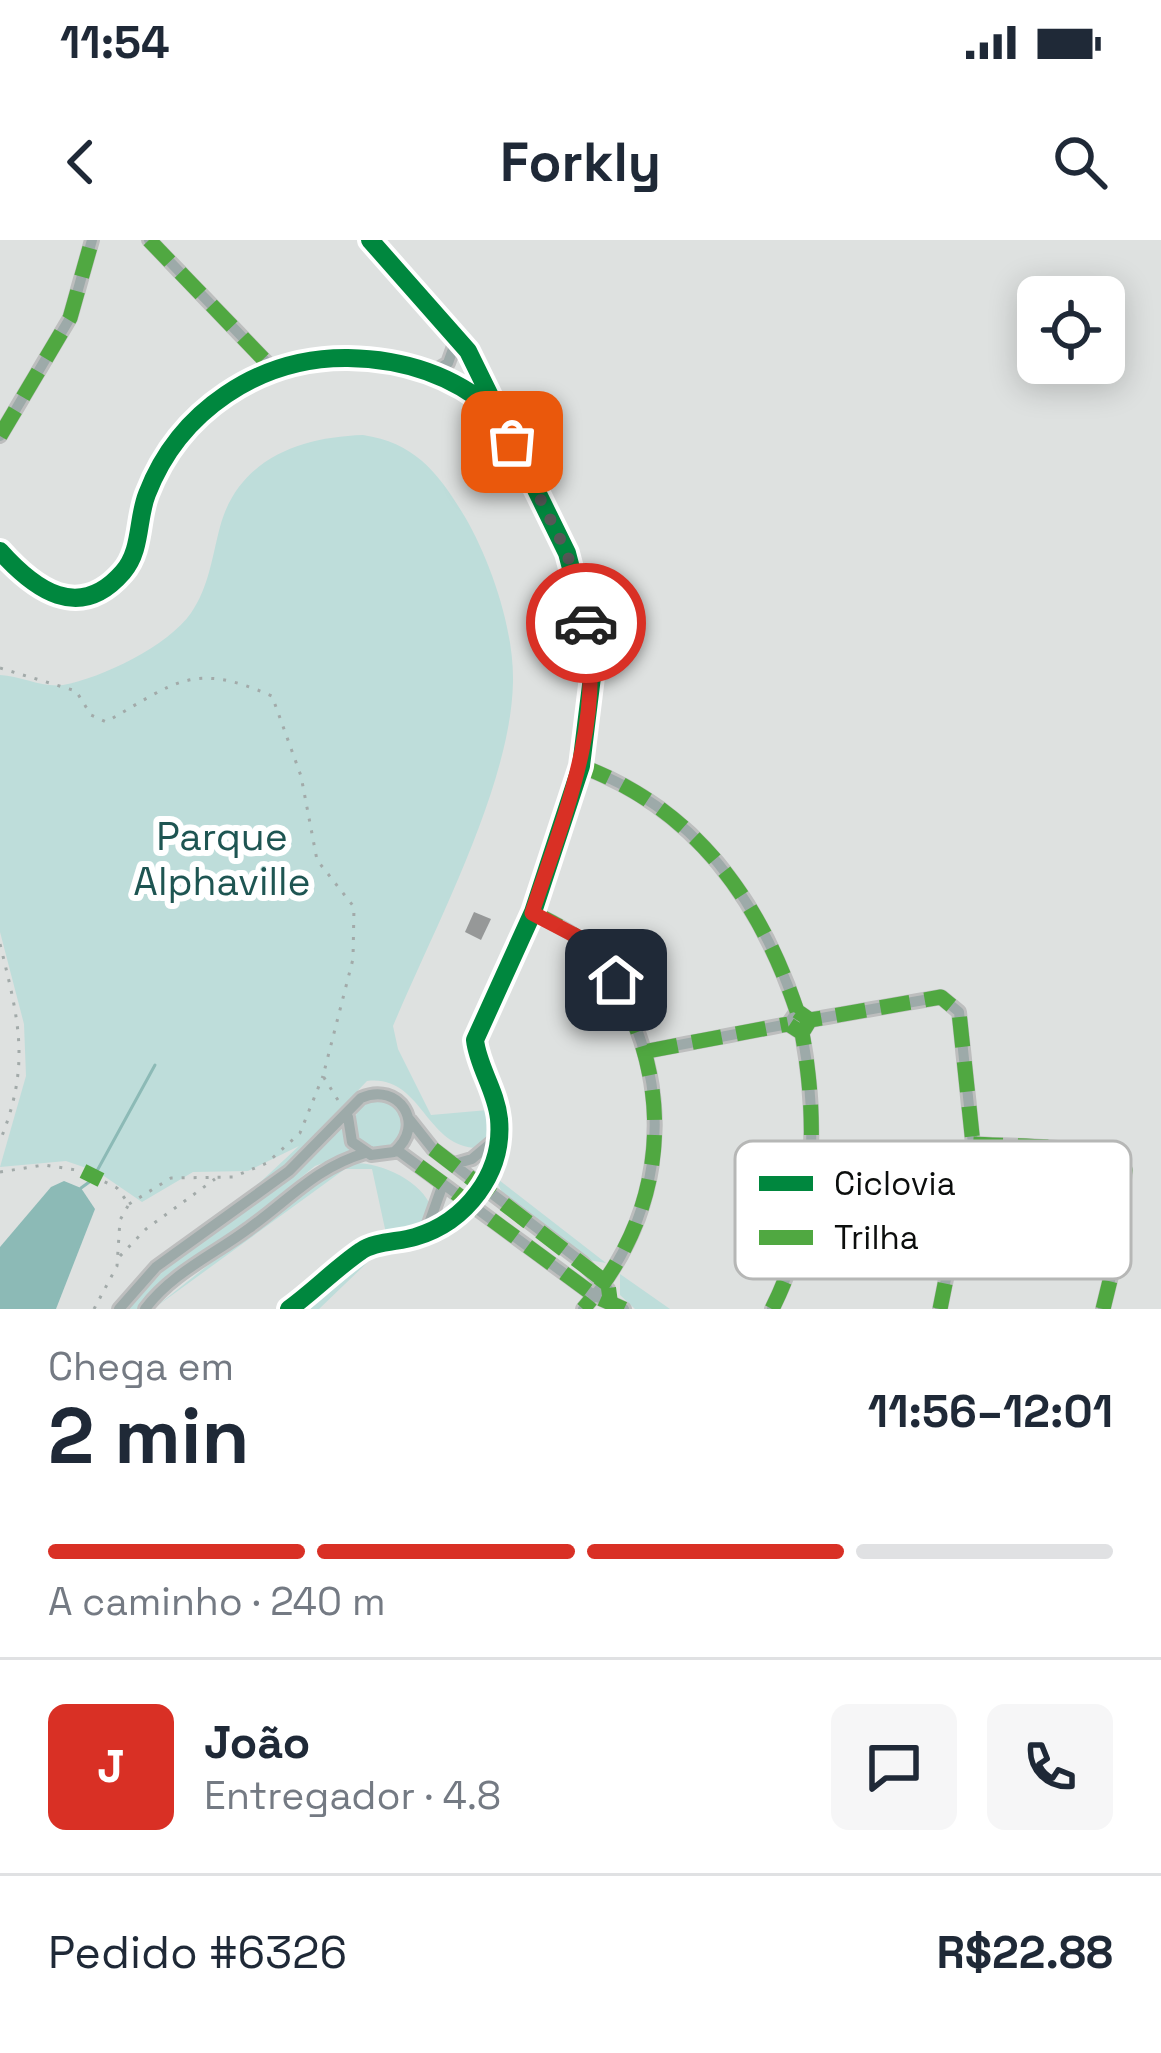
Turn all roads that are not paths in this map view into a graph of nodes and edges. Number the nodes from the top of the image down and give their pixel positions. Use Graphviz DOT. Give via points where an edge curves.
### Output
graph roads {
  1 [pos="92,240"];
  2 [pos="149,240"];
  3 [pos="370,240"];
  4 [pos="457,336"];
  5 [pos="273,369"];
  6 [pos="433,372"];
  7 [pos="497,413"];
  8 [pos="0,436"];
  9 [pos="0,551"];
  10 [pos="581,766"];
  11 [pos="532,913"];
  12 [pos="797,1011"];
  13 [pos="811,1020"];
  14 [pos="788,1024"];
  15 [pos="802,1033"];
  16 [pos="648,1051"];
  17 [pos="348,1117"];
  18 [pos="409,1119"];
  19 [pos="500,1136"];
  20 [pos="811,1141"];
  21 [pos="973,1141"];
  22 [pos="397,1150"];
  23 [pos="365,1153"];
  24 [pos="455,1164"];
  25 [pos="443,1184"];
  26 [pos="485,1186"];
  27 [pos="471,1203"];
  28 [pos="424,1235"];
  29 [pos="781,1279"];
  30 [pos="946,1279"];
  31 [pos="1108,1279"];
  32 [pos="608,1284"];
  33 [pos="595,1296"];
  34 [pos="610,1299"];
  35 [pos="119,1309"];
  36 [pos="145,1309"];
  37 [pos="289,1309"];
  38 [pos="583,1309"];
  39 [pos="624,1309"];
  40 [pos="772,1309"];
  41 [pos="940,1309"];
  42 [pos="1103,1309"];
  1 -- 8 [label="street" via="70,319"];
  2 -- 5 [label="street"];
  3 -- 4 [label="street"];
  4 -- 6 [label="street" via="452,356"];
  4 -- 7 [label="street"];
  5 -- 6 [label="street" via="377,358"];
  5 -- 9 [label="street" via="214,403 179,437 144,499 134,554 110,584 70,598 49,593 30,585"];
  6 -- 7 [label="street"];
  7 -- 10 [label="street" via="582,597 592,677"];
  10 -- 11 [label="street"];
  10 -- 12 [label="street" via="639,792 709,850 762,925"];
  11 -- 16 [label="street" via="600,958"];
  11 -- 19 [label="street" via="475,1040 491,1077"];
  12 -- 13 [label="street"];
  12 -- 14 [label="street"];
  13 -- 15 [label="street"];
  13 -- 21 [label="street" via="928,998 951,1002 962,1024"];
  14 -- 15 [label="street"];
  14 -- 16 [label="street"];
  15 -- 20 [label="street"];
  16 -- 32 [label="street" via="655,1148 644,1211"];
  17 -- 18 [label="street" via="361,1098 380,1093 399,1100"];
  17 -- 23 [label="street" via="350,1138"];
  17 -- 35 [label="street" via="227,1220 156,1268"];
  18 -- 22 [label="street"];
  18 -- 24 [label="street"];
  19 -- 24 [label="street"];
  19 -- 26 [label="street"];
  22 -- 23 [label="street"];
  22 -- 25 [label="street"];
  23 -- 36 [label="street" via="308,1178"];
  24 -- 26 [label="street"];
  25 -- 27 [label="street"];
  25 -- 28 [label="street"];
  26 -- 27 [label="street"];
  26 -- 32 [label="street"];
  27 -- 28 [label="street"];
  27 -- 33 [label="street"];
  28 -- 37 [label="street" via="364,1248"];
  29 -- 40 [label="street"];
  30 -- 41 [label="street"];
  31 -- 42 [label="street"];
  32 -- 33 [label="street"];
  32 -- 34 [label="street"];
  33 -- 34 [label="street"];
  33 -- 38 [label="street"];
  34 -- 39 [label="street"];
}
